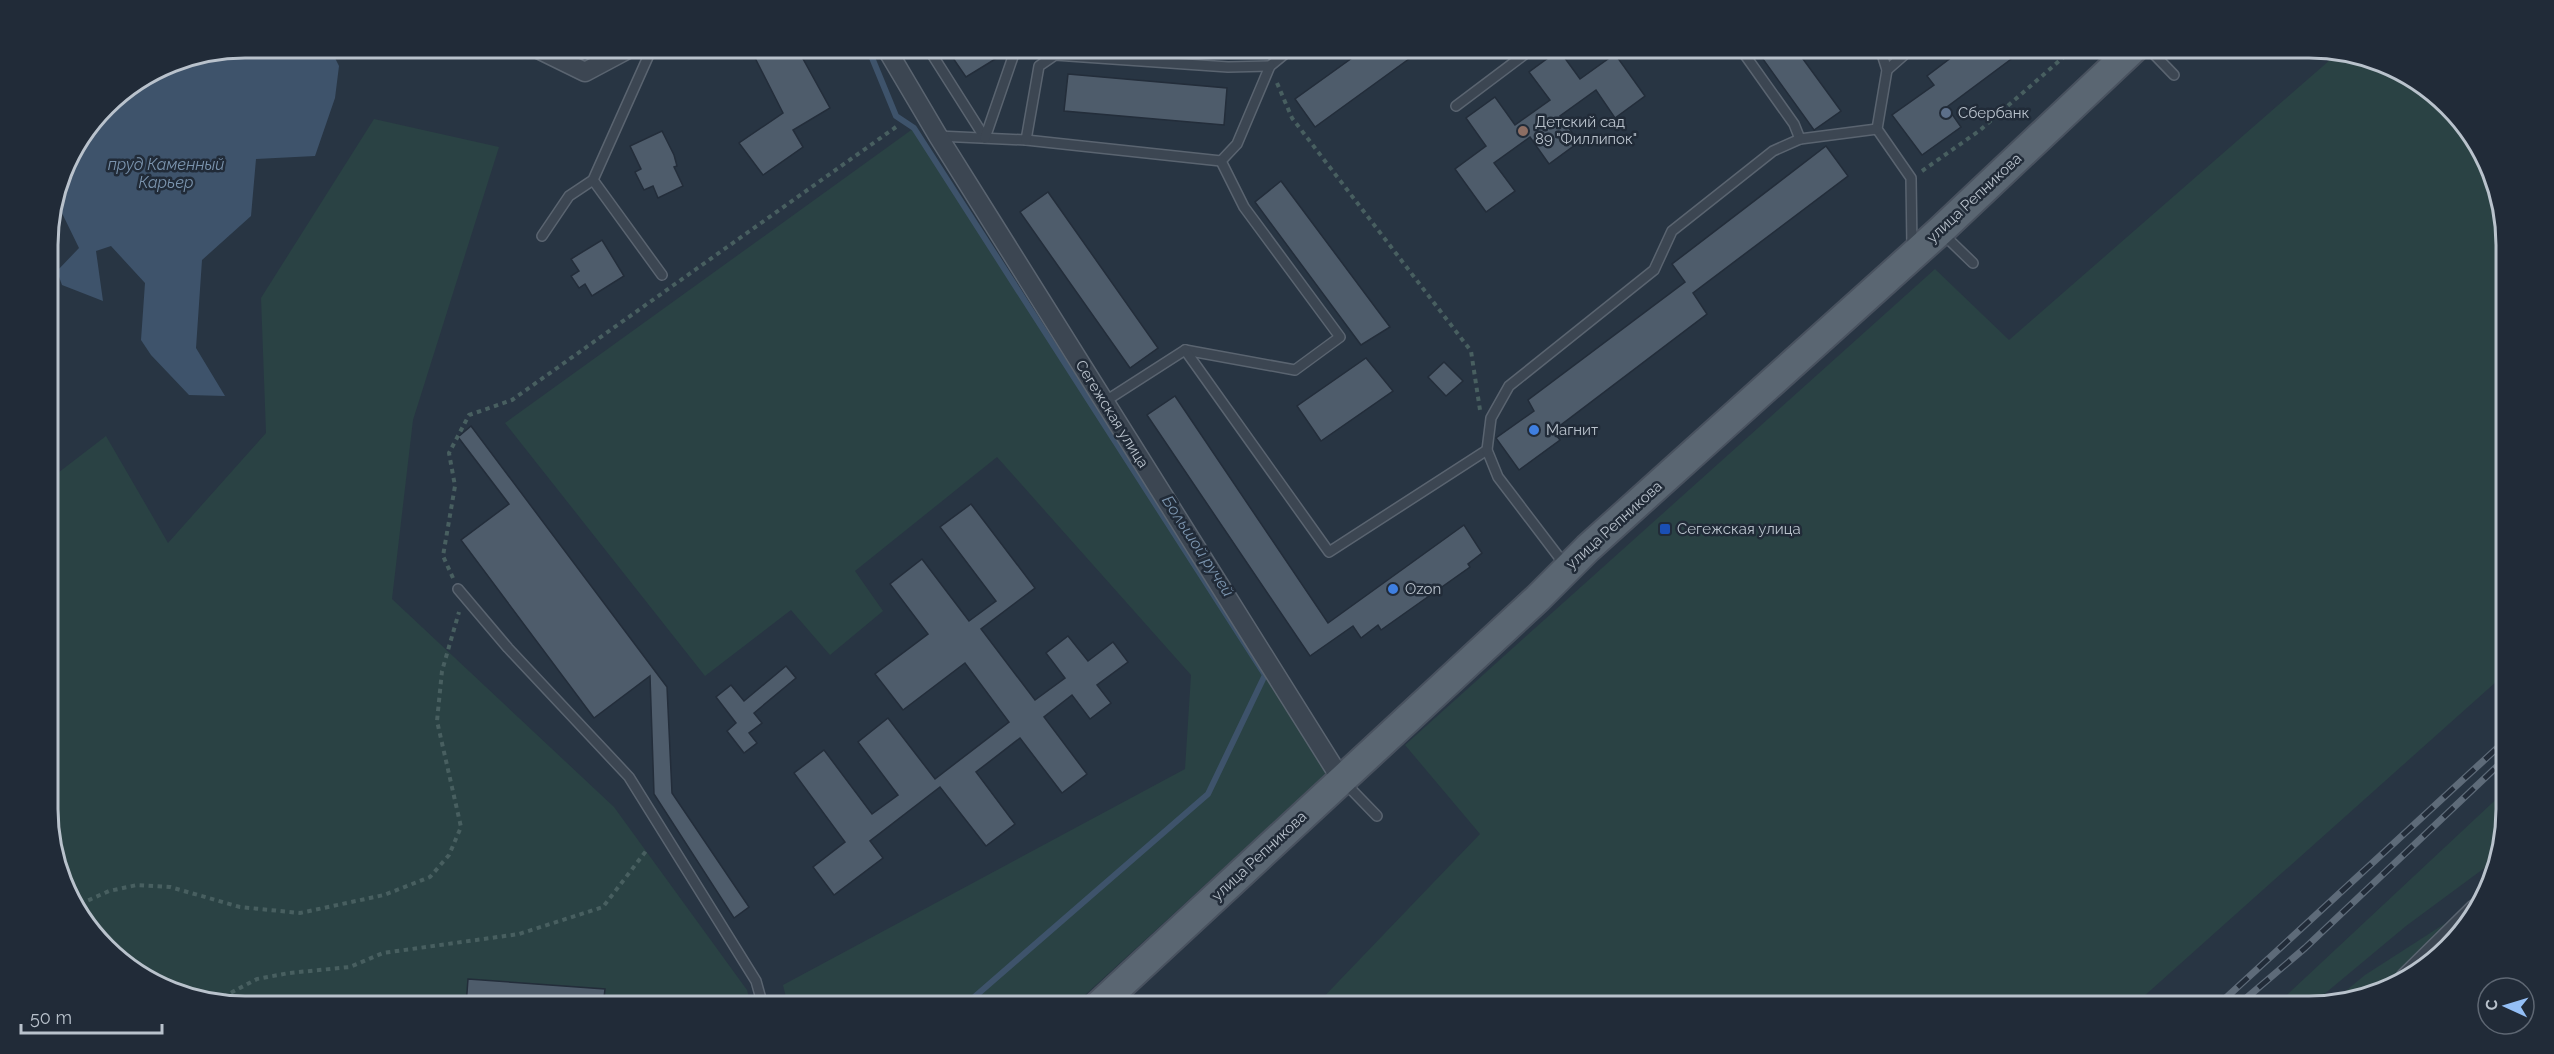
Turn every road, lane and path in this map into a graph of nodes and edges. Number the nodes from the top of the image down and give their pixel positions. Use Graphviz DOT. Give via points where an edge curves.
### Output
graph roads {
  1 [pos="556,58"];
  2 [pos="611,58"];
  3 [pos="648,58"];
  4 [pos="892,58"];
  5 [pos="934,58"];
  6 [pos="1013,58"];
  7 [pos="1050,58"];
  8 [pos="1098,58"];
  9 [pos="1279,58"];
  10 [pos="1520,58"];
  11 [pos="1747,58"];
  12 [pos="1883,58"];
  13 [pos="1901,58"];
  14 [pos="2063,58"];
  15 [pos="2123,58"];
  16 [pos="2158,58"];
  17 [pos="1269,66"];
  18 [pos="1887,70"];
  19 [pos="2174,75"];
  20 [pos="1456,106"];
  21 [pos="896,127"];
  22 [pos="1877,129"];
  23 [pos="938,136"];
  24 [pos="985,138"];
  25 [pos="1800,139"];
  26 [pos="1026,140"];
  27 [pos="1221,162"];
  28 [pos="1911,178"];
  29 [pos="593,180"];
  30 [pos="1940,231"];
  31 [pos="542,236"];
  32 [pos="1912,255"];
  33 [pos="1973,264"];
  34 [pos="662,275"];
  35 [pos="1185,350"];
  36 [pos="1104,402"];
  37 [pos="1487,450"];
  38 [pos="1567,567"];
  39 [pos="458,589"];
  40 [pos="1341,779"];
  41 [pos="1377,816"];
  42 [pos="646,851"];
  43 [pos="84,902"];
  44 [pos="228,994"];
  45 [pos="760,996"];
  46 [pos="1109,996"];
  1 -- 2 [label="street" via="585,72"];
  3 -- 29 [label="lane"];
  4 -- 23 [label="street, Сегежская улица"];
  5 -- 24 [label="lane"];
  6 -- 24 [label="lane"];
  7 -- 26 [label="lane" via="1039,66"];
  8 -- 17 [label="lane"];
  9 -- 17 [label="lane"];
  10 -- 20 [label="lane"];
  11 -- 25 [label="lane" via="1794,124"];
  12 -- 18 [label="lane"];
  13 -- 18 [label="lane"];
  14 -- 28 [label="path" via="1979,131"];
  15 -- 30 [label="main road, улица Репникова"];
  16 -- 19 [label="lane"];
  17 -- 27 [label="lane" via="1237,144"];
  17 -- 37 [label="path" via="1292,118 1471,351"];
  18 -- 22 [label="lane"];
  21 -- 39 [label="path" via="512,400 469,415 449,453 455,486 442,556"];
  22 -- 25 [label="lane"];
  22 -- 28 [label="lane"];
  23 -- 24 [label="lane"];
  23 -- 36 [label="street, Сегежская улица"];
  24 -- 26 [label="lane"];
  25 -- 37 [label="lane" via="1773,151 1672,231 1654,270 1509,386 1491,418"];
  26 -- 27 [label="lane"];
  27 -- 35 [label="lane" via="1244,207 1340,337 1294,370"];
  28 -- 32 [label="lane"];
  29 -- 31 [label="lane" via="569,196"];
  29 -- 34 [label="lane"];
  30 -- 32 [label="main road, улица Репникова"];
  30 -- 33 [label="lane"];
  32 -- 38 [label="main road, улица Репникова"];
  35 -- 36 [label="lane"];
  35 -- 37 [label="lane" via="1329,552"];
  36 -- 40 [label="street, Сегежская улица"];
  37 -- 38 [label="lane" via="1498,477"];
  38 -- 40 [label="main road, улица Репникова"];
  39 -- 43 [label="path" via="459,616 442,671 437,721 461,827 449,855 429,877 384,895 300,913 240,907 170,887 137,885"];
  39 -- 45 [label="lane" via="628,777 756,981"];
  40 -- 41 [label="lane"];
  40 -- 46 [label="main road, улица Репникова"];
  42 -- 44 [label="path" via="603,907 519,934 383,953 350,967 257,979"];
}
